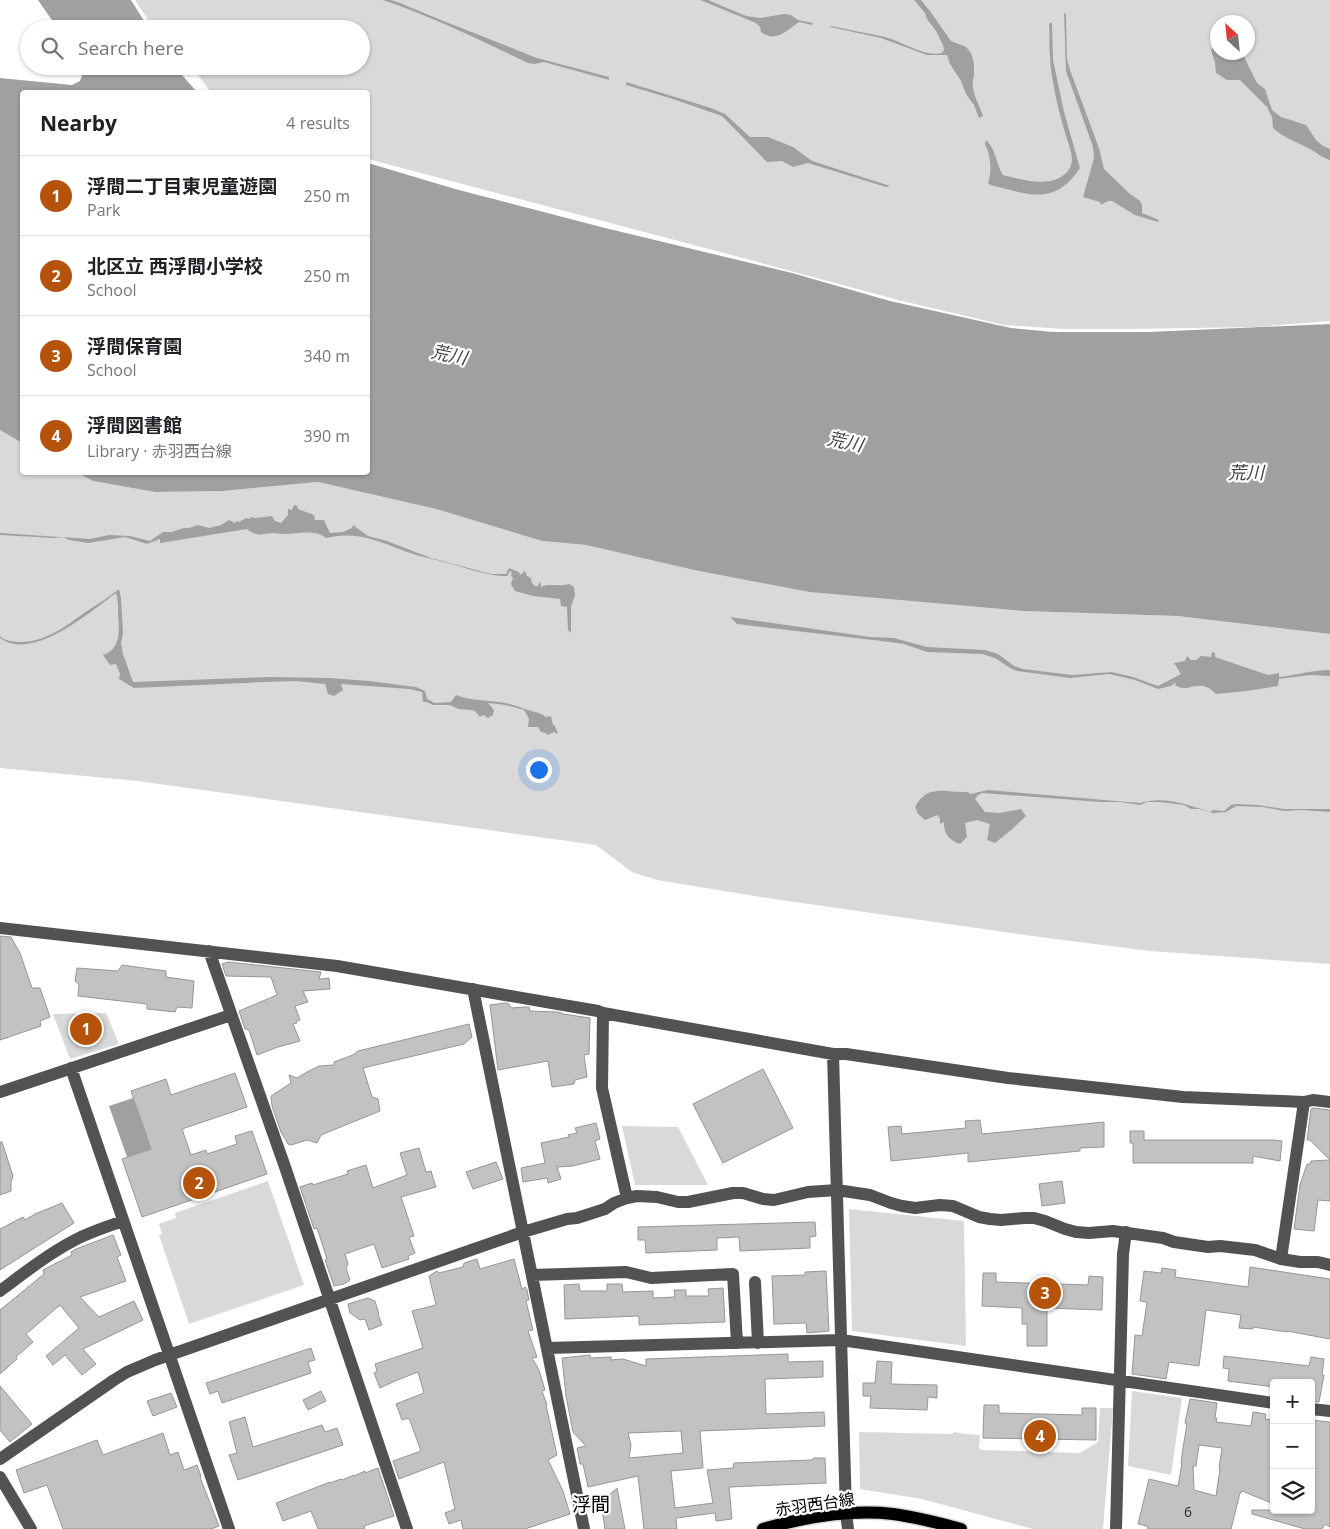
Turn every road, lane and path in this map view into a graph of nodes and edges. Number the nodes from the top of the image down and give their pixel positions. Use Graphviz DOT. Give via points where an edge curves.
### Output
graph roads {
  1 [pos="0,928"];
  2 [pos="209,951"];
  3 [pos="473,989"];
  4 [pos="604,1013"];
  5 [pos="231,1016"];
  6 [pos="833,1054"];
  7 [pos="71,1068"];
  8 [pos="0,1092"];
  9 [pos="1304,1102"];
  10 [pos="1330,1102"];
  11 [pos="837,1190"];
  12 [pos="627,1198"];
  13 [pos="123,1221"];
  14 [pos="524,1232"];
  15 [pos="1126,1232"];
  16 [pos="1281,1259"];
  17 [pos="1330,1265"];
  18 [pos="532,1275"];
  19 [pos="755,1282"];
  20 [pos="0,1292"];
  21 [pos="329,1300"];
  22 [pos="841,1340"];
  23 [pos="737,1343"];
  24 [pos="758,1343"];
  25 [pos="548,1348"];
  26 [pos="169,1355"];
  27 [pos="1120,1381"];
  28 [pos="1270,1402"];
  29 [pos="1315,1409"];
  30 [pos="1330,1411"];
  31 [pos="0,1459"];
  32 [pos="0,1476"];
  33 [pos="846,1513"];
  34 [pos="30,1529"];
  35 [pos="229,1529"];
  36 [pos="407,1529"];
  37 [pos="584,1529"];
  38 [pos="763,1529"];
  39 [pos="848,1529"];
  40 [pos="961,1529"];
  41 [pos="1116,1529"];
  1 -- 2 [label="street"];
  2 -- 3 [label="street" via="337,966"];
  2 -- 5 [label="street"];
  3 -- 4 [label="street"];
  3 -- 14 [label="street"];
  4 -- 6 [label="street"];
  4 -- 12 [label="street" via="602,1088"];
  5 -- 7 [label="street"];
  5 -- 21 [label="street"];
  6 -- 9 [label="street" via="1183,1097"];
  6 -- 11 [label="street"];
  7 -- 8 [label="street"];
  7 -- 13 [label="street"];
  9 -- 10 [label="street"];
  9 -- 16 [label="street"];
  11 -- 12 [label="street" via="814,1191 774,1200 743,1193 688,1202 647,1196"];
  11 -- 15 [label="street" via="870,1195 915,1208 953,1206 990,1219 1034,1218 1076,1232"];
  11 -- 22 [label="street"];
  12 -- 14 [label="street" via="605,1209"];
  13 -- 20 [label="street" via="74,1240"];
  13 -- 26 [label="street"];
  14 -- 18 [label="street"];
  14 -- 21 [label="street"];
  15 -- 16 [label="street" via="1208,1248 1220,1246 1255,1250"];
  15 -- 27 [label="street"];
  16 -- 17 [label="street"];
  18 -- 23 [label="street" via="626,1272 651,1278 733,1274"];
  18 -- 25 [label="street"];
  19 -- 24 [label="street"];
  21 -- 26 [label="street"];
  21 -- 36 [label="street"];
  22 -- 24 [label="street"];
  22 -- 27 [label="street"];
  22 -- 33 [label="street"];
  23 -- 24 [label="street"];
  23 -- 25 [label="street"];
  25 -- 37 [label="street"];
  26 -- 31 [label="street" via="114,1380"];
  26 -- 35 [label="street"];
  27 -- 28 [label="street"];
  27 -- 41 [label="street"];
  29 -- 30 [label="street"];
  32 -- 34 [label="street"];
  33 -- 38 [label="main road, 赤羽西台線"];
  33 -- 39 [label="street"];
  33 -- 40 [label="main road, 赤羽西台線" via="899,1515"];
}
